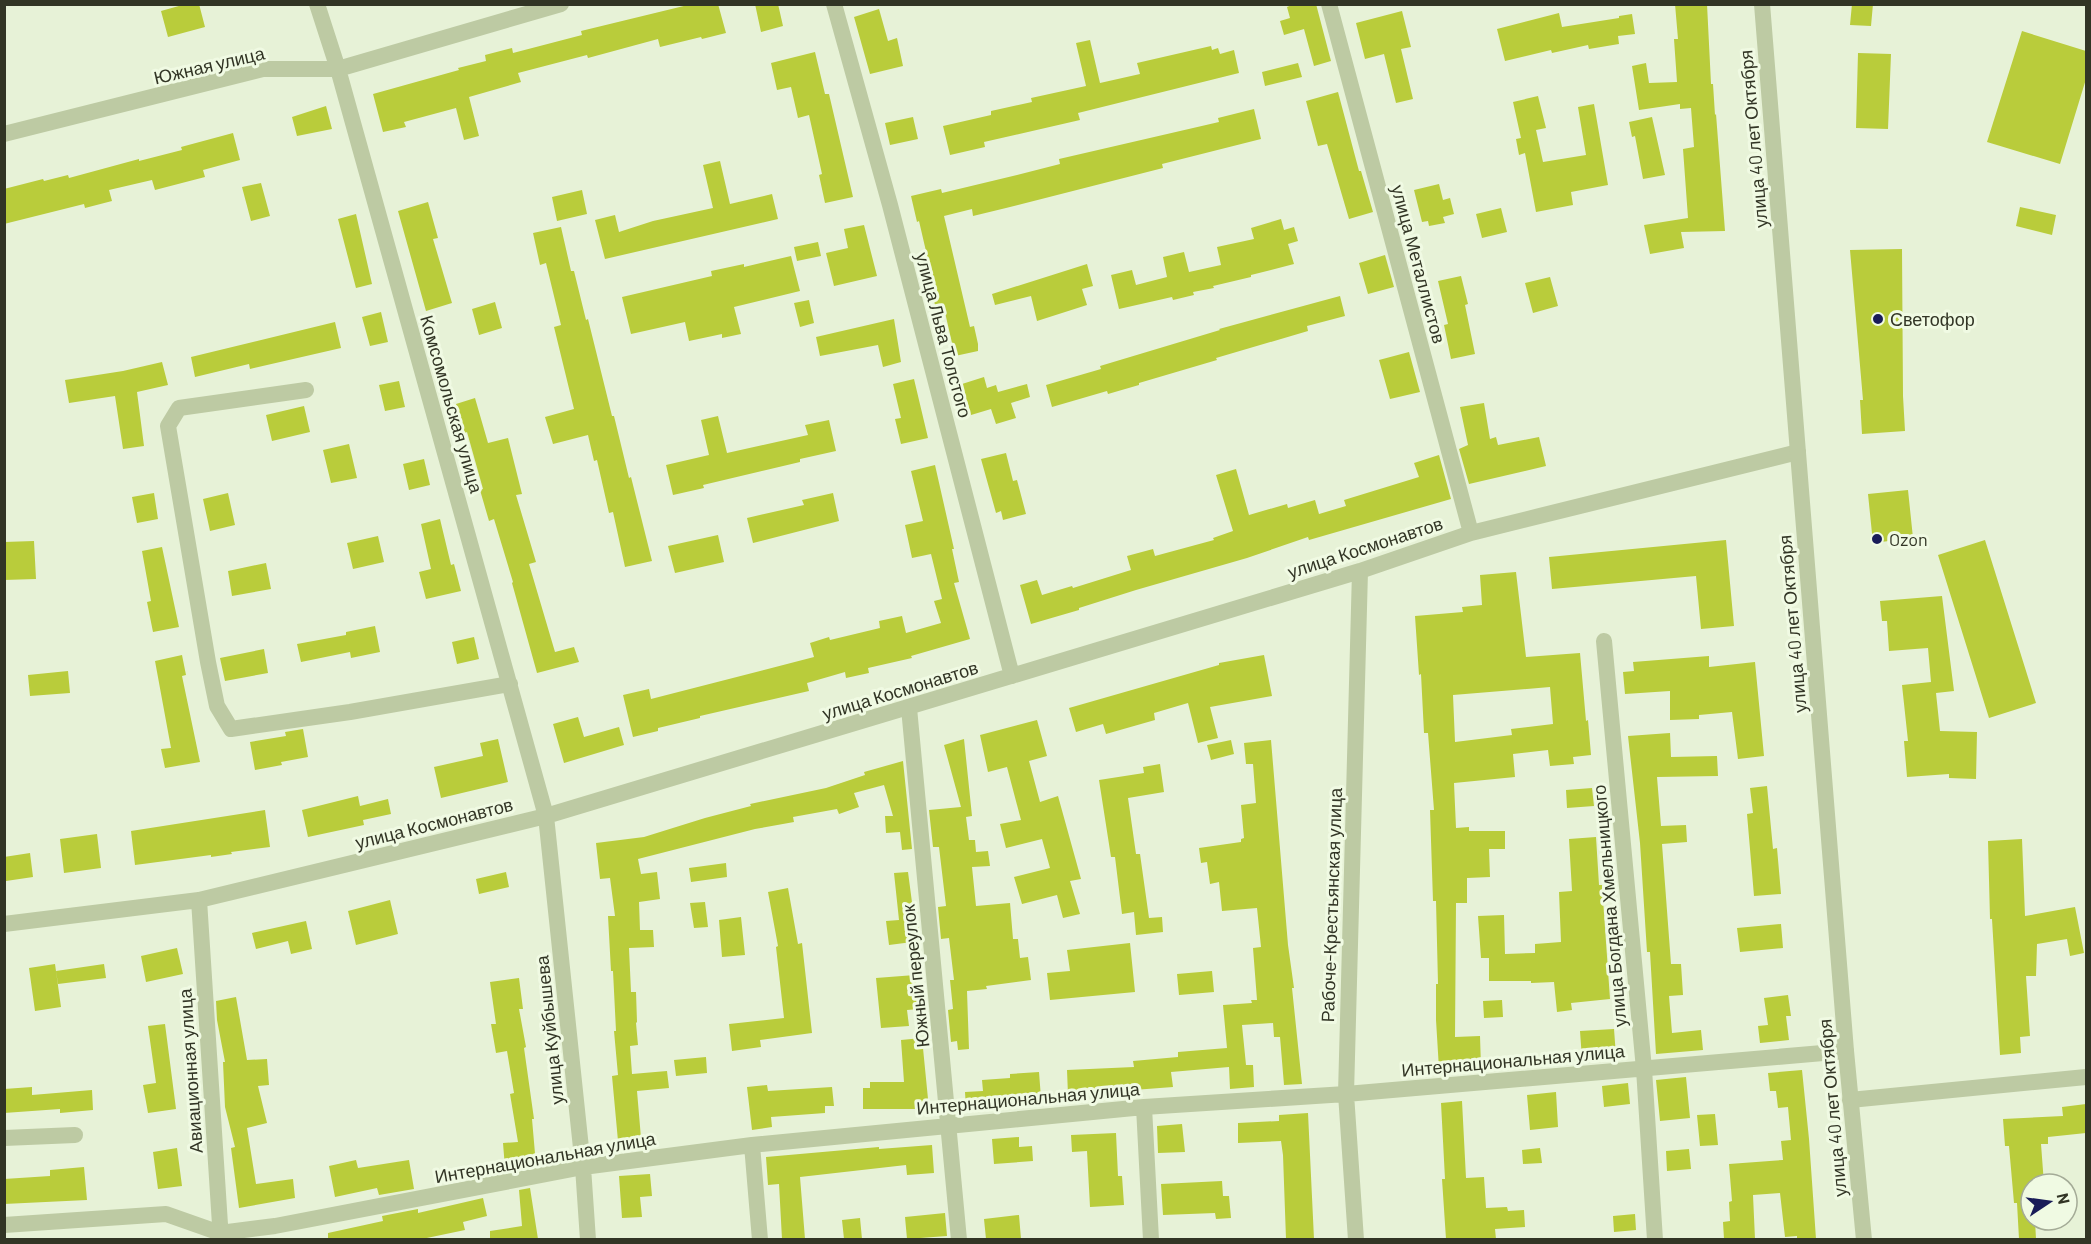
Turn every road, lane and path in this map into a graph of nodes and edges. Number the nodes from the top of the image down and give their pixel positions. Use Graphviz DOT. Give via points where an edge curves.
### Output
graph roads {
  1 [pos="317,4"];
  2 [pos="561,4"];
  3 [pos="834,4"];
  4 [pos="1329,4"];
  5 [pos="1762,4"];
  6 [pos="338,69"];
  7 [pos="4,134"];
  8 [pos="306,390"];
  9 [pos="1798,452"];
  10 [pos="1472,533"];
  11 [pos="1360,571"];
  12 [pos="1604,642"];
  13 [pos="1012,676"];
  14 [pos="510,684"];
  15 [pos="909,708"];
  16 [pos="546,816"];
  17 [pos="199,900"];
  18 [pos="4,924"];
  19 [pos="1846,1051"];
  20 [pos="1644,1069"];
  21 [pos="2086,1077"];
  22 [pos="1346,1094"];
  23 [pos="1850,1100"];
  24 [pos="1144,1107"];
  25 [pos="950,1124"];
  26 [pos="75,1135"];
  27 [pos="4,1138"];
  28 [pos="752,1145"];
  29 [pos="583,1167"];
  30 [pos="4,1225"];
  31 [pos="221,1236"];
  32 [pos="588,1239"];
  33 [pos="760,1239"];
  34 [pos="959,1239"];
  35 [pos="1151,1239"];
  36 [pos="1356,1239"];
  37 [pos="1655,1239"];
  38 [pos="1864,1239"];
  1 -- 6 [label="street, Комсомольская улица"];
  2 -- 6 [label="street, Южная улица"];
  3 -- 13 [label="street, улица Льва Толстого"];
  4 -- 10 [label="street, улица Металлистов"];
  5 -- 9 [label="street, улица 40 лет Октября"];
  6 -- 7 [label="street, Южная улица" via="263,69"];
  6 -- 14 [label="street, Комсомольская улица"];
  8 -- 14 [label="street" via="180,408 168,426 217,706 231,729"];
  9 -- 10 [label="street, улица Космонавтов"];
  9 -- 19 [label="street, улица 40 лет Октября"];
  10 -- 11 [label="street, улица Космонавтов"];
  11 -- 13 [label="street, улица Космонавтов"];
  11 -- 22 [label="street, Рабоче-Крестьянская улица"];
  12 -- 20 [label="street, улица Богдана Хмельницкого"];
  13 -- 15 [label="street, улица Космонавтов"];
  14 -- 16 [label="street, Комсомольская улица"];
  15 -- 16 [label="street, улица Космонавтов"];
  15 -- 25 [label="street, Южный переулок"];
  16 -- 17 [label="street, улица Космонавтов"];
  16 -- 29 [label="street, улица Куйбышева"];
  17 -- 18 [label="street, улица Космонавтов"];
  17 -- 31 [label="street, Авиационная улица"];
  19 -- 20 [label="street, Интернациональная улица"];
  19 -- 23 [label="street, улица 40 лет Октября"];
  20 -- 22 [label="street, Интернациональная улица"];
  20 -- 37 [label="street, улица Богдана Хмельницкого"];
  21 -- 23 [label="street"];
  22 -- 24 [label="street, Интернациональная улица"];
  22 -- 36 [label="street, Рабоче-Крестьянская улица"];
  23 -- 38 [label="street, улица 40 лет Октября"];
  24 -- 25 [label="street, Интернациональная улица"];
  24 -- 35 [label="street"];
  25 -- 28 [label="street, Интернациональная улица"];
  25 -- 34 [label="street, Южный переулок"];
  26 -- 27 [label="street"];
  28 -- 29 [label="street, Интернациональная улица"];
  28 -- 33 [label="street"];
  29 -- 31 [label="street, Интернациональная улица"];
  29 -- 32 [label="street, улица Куйбышева"];
  30 -- 31 [label="street" via="166,1214"];
}
